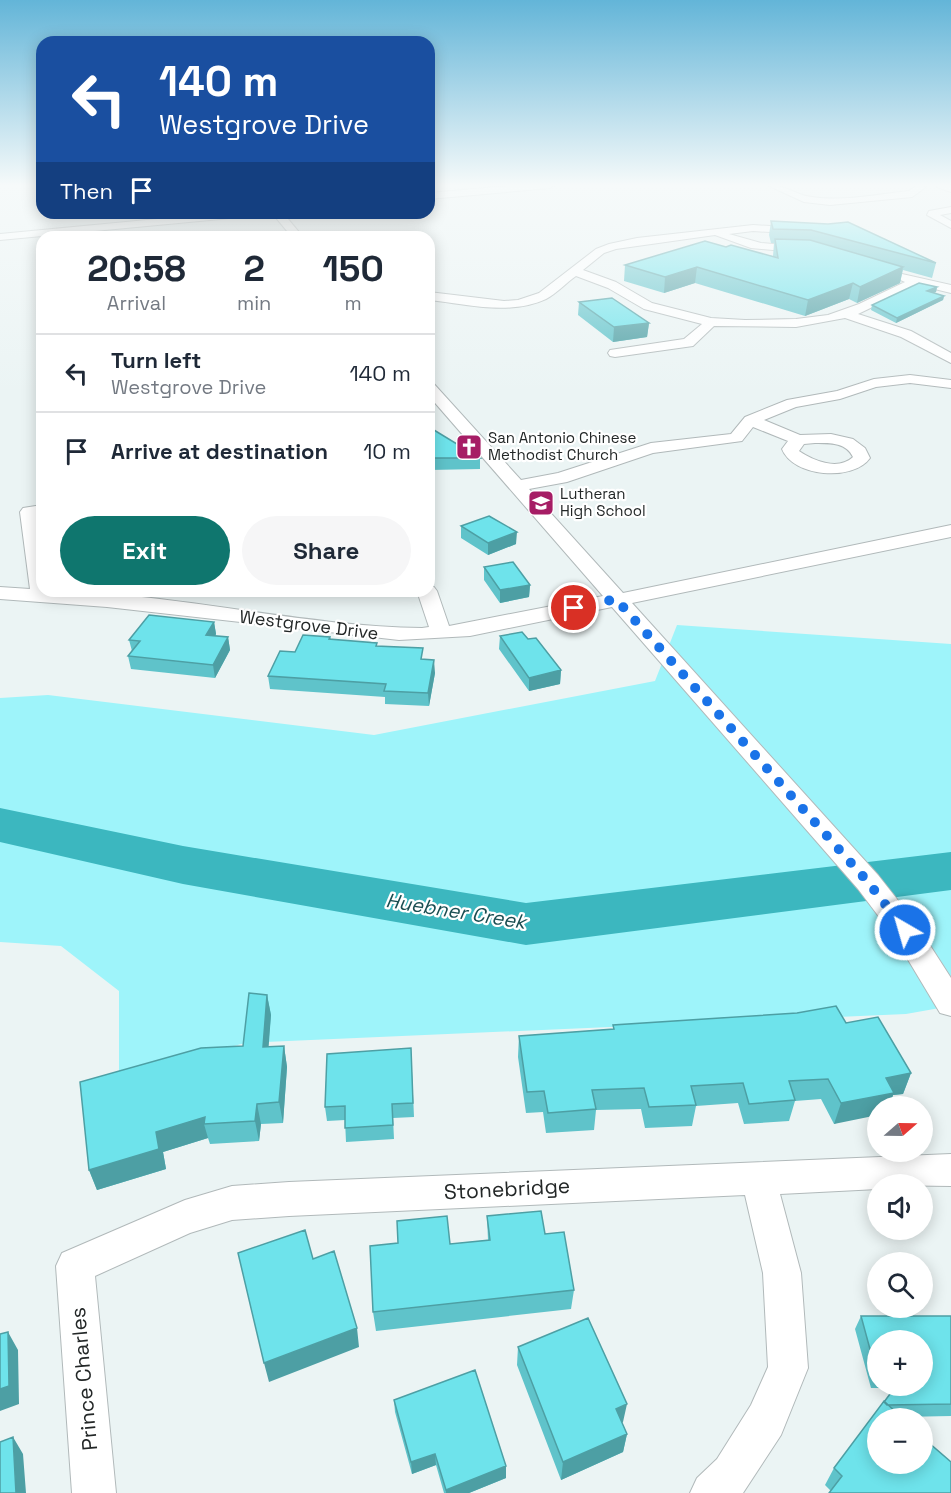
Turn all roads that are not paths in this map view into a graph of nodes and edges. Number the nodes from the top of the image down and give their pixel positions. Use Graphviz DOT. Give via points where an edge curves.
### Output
graph roads {
  1 [pos="594,255"];
  2 [pos="611,259"];
  3 [pos="573,272"];
  4 [pos="886,274"];
  5 [pos="917,281"];
  6 [pos="951,289"];
  7 [pos="435,297"];
  8 [pos="846,314"];
  9 [pos="711,322"];
  10 [pos="615,352"];
  11 [pos="951,358"];
  12 [pos="951,384"];
  13 [pos="435,394"];
  14 [pos="750,420"];
  15 [pos="799,440"];
  16 [pos="516,486"];
  17 [pos="951,531"];
  18 [pos="0,594"];
  19 [pos="36,595"];
  20 [pos="63,597"];
  21 [pos="429,597"];
  22 [pos="616,599"];
  23 [pos="441,633"];
  24 [pos="951,1004"];
  25 [pos="951,1170"];
  26 [pos="758,1178"];
  27 [pos="75,1266"];
  28 [pos="94,1493"];
  29 [pos="712,1493"];
  1 -- 2 [label="street"];
  1 -- 3 [label="street"];
  3 -- 7 [label="street" via="543,296 519,304"];
  3 -- 9 [label="street" via="602,276 648,306"];
  4 -- 5 [label="street"];
  5 -- 6 [label="street"];
  5 -- 8 [label="street"];
  8 -- 9 [label="street" via="793,324"];
  8 -- 11 [label="street" via="906,334"];
  9 -- 10 [label="street" via="688,343"];
  12 -- 14 [label="street" via="910,379 874,382 840,395 792,403"];
  13 -- 16 [label="street"];
  14 -- 15 [label="street"];
  14 -- 16 [label="street" via="736,438 651,448 561,478"];
  16 -- 22 [label="street"];
  17 -- 22 [label="street, Westgrove Drive"];
  18 -- 19 [label="street, Westgrove Drive"];
  20 -- 23 [label="street, Westgrove Drive" via="400,636"];
  21 -- 23 [label="street"];
  22 -- 23 [label="street, Westgrove Drive"];
  22 -- 24 [label="street" via="868,882 905,930"];
  25 -- 26 [label="street, Stonebridge"];
  26 -- 27 [label="street, Stonebridge" via="232,1203 184,1217"];
  26 -- 29 [label="street" via="782,1273 788,1368 766,1420 732,1474"];
  27 -- 28 [label="street, Prince Charles"];
}
